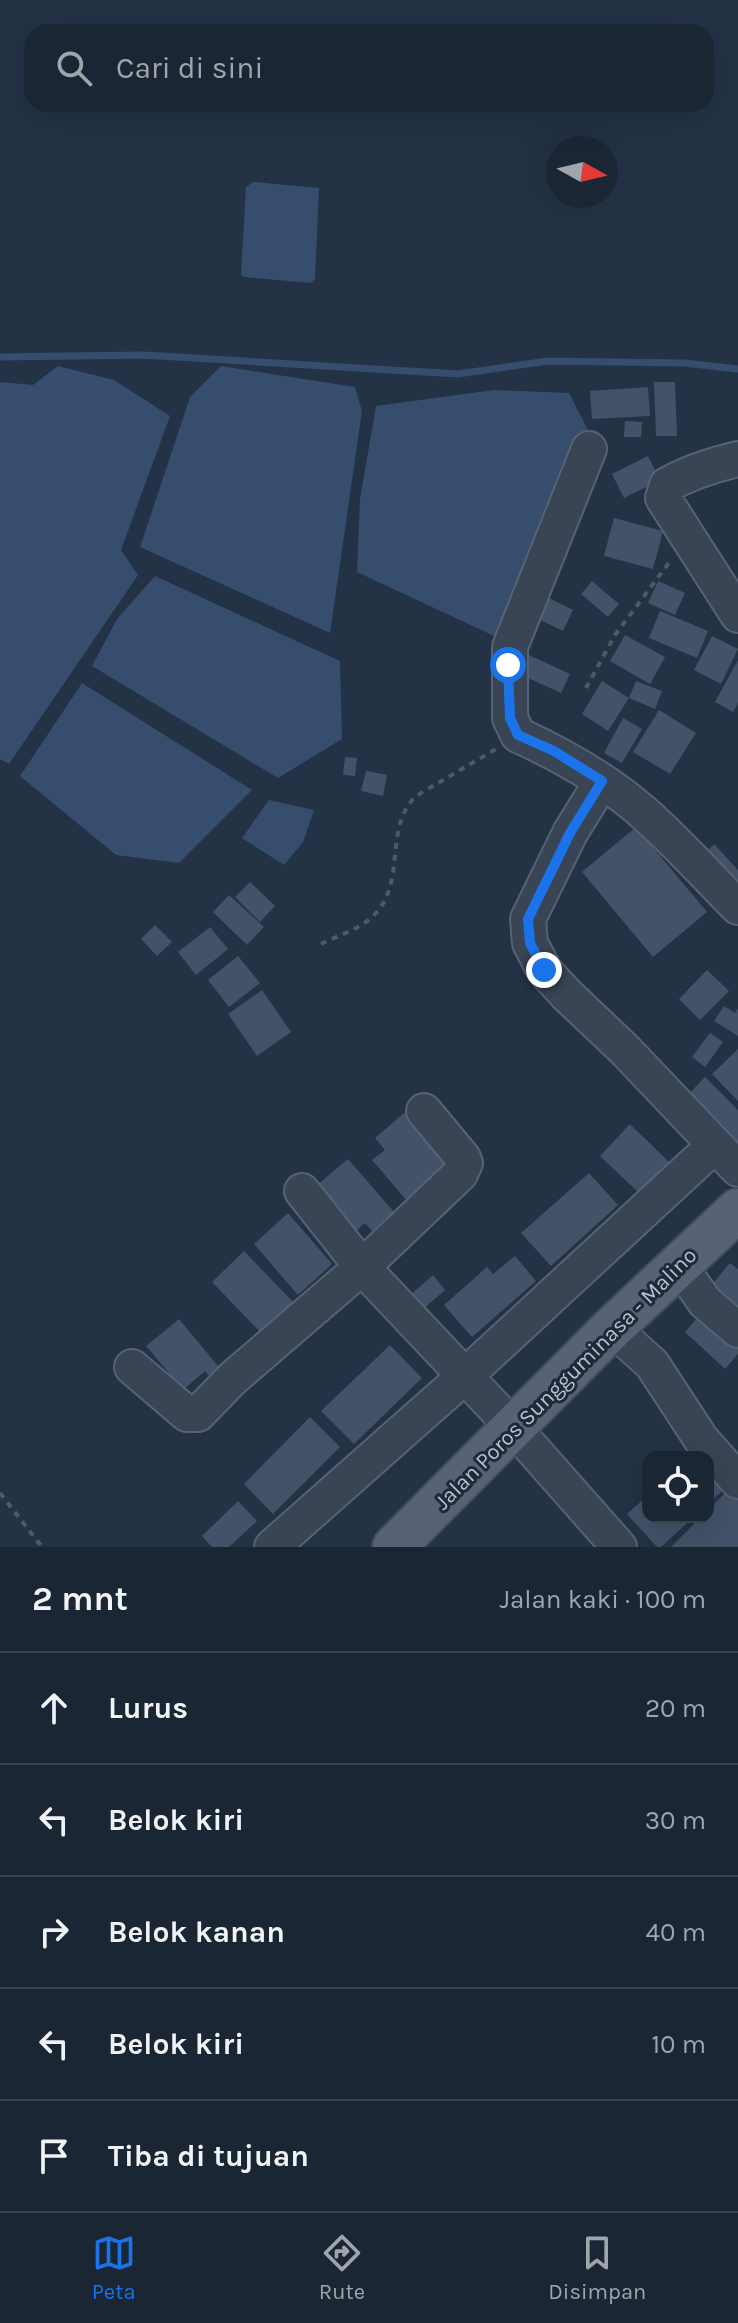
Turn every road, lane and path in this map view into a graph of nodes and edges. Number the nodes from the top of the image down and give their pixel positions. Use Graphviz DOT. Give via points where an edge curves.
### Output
graph roads {
  1 [pos="589,449"];
  2 [pos="738,459"];
  3 [pos="689,540"];
  4 [pos="738,615"];
  5 [pos="586,688"];
  6 [pos="518,735"];
  7 [pos="602,781"];
  8 [pos="738,907"];
  9 [pos="321,944"];
  10 [pos="424,1111"];
  11 [pos="727,1157"];
  12 [pos="302,1191"];
  13 [pos="738,1210"];
  14 [pos="679,1265"];
  15 [pos="362,1267"];
  16 [pos="612,1328"];
  17 [pos="738,1330"];
  18 [pos="132,1367"];
  19 [pos="465,1376"];
  20 [pos="513,1427"];
  21 [pos="738,1481"];
  22 [pos="0,1493"];
  23 [pos="42,1547"];
  24 [pos="272,1547"];
  25 [pos="394,1547"];
  26 [pos="619,1547"];
  1 -- 6 [label="street" via="510,647 510,718"];
  2 -- 3 [label="street" via="701,468 667,485 663,498"];
  3 -- 4 [label="street"];
  3 -- 5 [label="path" via="615,635"];
  6 -- 7 [label="street"];
  6 -- 9 [label="path" via="408,803 401,815 389,891 379,910"];
  7 -- 8 [label="street" via="646,814"];
  7 -- 11 [label="street" via="528,919 530,943 544,970"];
  10 -- 15 [label="street" via="465,1163"];
  11 -- 19 [label="street"];
  12 -- 15 [label="street"];
  13 -- 14 [label="main road, Jalan Poros Sungguminasa - Malino"];
  14 -- 16 [label="main road, Jalan Poros Sungguminasa - Malino"];
  14 -- 17 [label="street" via="705,1302"];
  15 -- 18 [label="street" via="198,1414 187,1414"];
  15 -- 19 [label="street"];
  16 -- 20 [label="main road, Jalan Poros Sungguminasa - Malino"];
  16 -- 21 [label="street" via="652,1364 701,1439"];
  19 -- 20 [label="street"];
  19 -- 24 [label="street"];
  20 -- 25 [label="main road, Jalan Poros Sungguminasa - Malino"];
  20 -- 26 [label="street"];
  22 -- 23 [label="path"];
}
